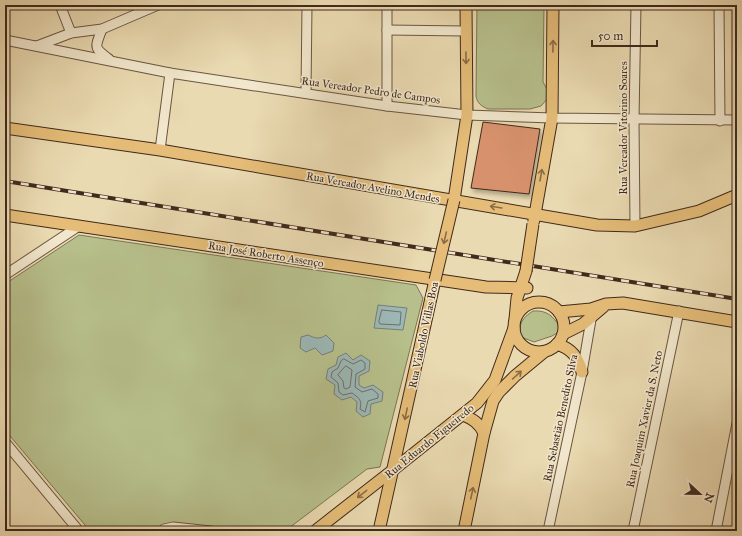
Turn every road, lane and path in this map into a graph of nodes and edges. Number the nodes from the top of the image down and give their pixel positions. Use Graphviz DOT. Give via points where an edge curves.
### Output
graph roads {
  1 [pos="60,5"];
  2 [pos="158,5"];
  3 [pos="307,5"];
  4 [pos="387,5"];
  5 [pos="466,5"];
  6 [pos="553,5"];
  7 [pos="636,5"];
  8 [pos="719,5"];
  9 [pos="102,29"];
  10 [pos="387,30"];
  11 [pos="466,31"];
  12 [pos="71,33"];
  13 [pos="5,40"];
  14 [pos="37,46"];
  15 [pos="110,60"];
  16 [pos="170,72"];
  17 [pos="306,93"];
  18 [pos="386,106"];
  19 [pos="467,115"];
  20 [pos="552,118"];
  21 [pos="634,120"];
  22 [pos="737,120"];
  23 [pos="720,121"];
  24 [pos="5,128"];
  25 [pos="160,150"];
  26 [pos="737,195"];
  27 [pos="454,200"];
  28 [pos="5,215"];
  29 [pos="534,219"];
  30 [pos="78,226"];
  31 [pos="635,226"];
  32 [pos="5,275"];
  33 [pos="435,280"];
  34 [pos="523,288"];
  35 [pos="534,302"];
  36 [pos="679,311"];
  37 [pos="559,312"];
  38 [pos="592,312"];
  39 [pos="737,322"];
  40 [pos="515,324"];
  41 [pos="564,334"];
  42 [pos="557,344"];
  43 [pos="544,352"];
  44 [pos="582,372"];
  45 [pos="463,415"];
  46 [pos="737,423"];
  47 [pos="484,433"];
  48 [pos="5,442"];
  49 [pos="393,470"];
  50 [pos="78,531"];
  51 [pos="163,531"];
  52 [pos="211,531"];
  53 [pos="315,531"];
  54 [pos="379,531"];
  55 [pos="464,531"];
  56 [pos="548,531"];
  57 [pos="634,531"];
  58 [pos="716,531"];
  1 -- 12 [label="street"];
  2 -- 9 [label="street"];
  3 -- 17 [label="street"];
  4 -- 10 [label="street"];
  5 -- 11 [label="main road, Rua Viaboldo Villas Boa"];
  20 -- 6 [label="main road, one-way"];
  7 -- 21 [label="street, Rua Vereador Vitorino Soares"];
  8 -- 23 [label="street"];
  9 -- 12 [label="street"];
  9 -- 15 [label="street" via="96,44 98,50"];
  10 -- 11 [label="street"];
  10 -- 18 [label="street"];
  11 -- 19 [label="main road, Rua Viaboldo Villas Boa, one-way"];
  12 -- 14 [label="street"];
  13 -- 14 [label="street, Rua Vereador Pedro de Campos"];
  14 -- 15 [label="street, Rua Vereador Pedro de Campos"];
  15 -- 16 [label="street, Rua Vereador Pedro de Campos"];
  16 -- 17 [label="street, Rua Vereador Pedro de Campos"];
  16 -- 25 [label="street"];
  17 -- 18 [label="street, Rua Vereador Pedro de Campos"];
  18 -- 19 [label="street, Rua Vereador Pedro de Campos"];
  19 -- 20 [label="street, Rua Vereador Pedro de Campos"];
  19 -- 27 [label="main road, Rua Viaboldo Villas Boa"];
  20 -- 21 [label="street, Rua Vereador Pedro de Campos"];
  29 -- 20 [label="main road, one-way"];
  21 -- 23 [label="street, Rua Vereador Pedro de Campos"];
  21 -- 31 [label="street, Rua Vereador Vitorino Soares"];
  22 -- 23 [label="street, Rua Vereador Pedro de Campos"];
  24 -- 25 [label="main road, Rua Vereador Avelino Mendes"];
  25 -- 27 [label="main road, Rua Vereador Avelino Mendes"];
  26 -- 31 [label="main road, Rua Vereador Avelino Mendes" via="699,211"];
  29 -- 27 [label="main road, Rua Vereador Avelino Mendes, one-way"];
  27 -- 33 [label="main road, Rua Viaboldo Villas Boa, one-way, bridge"];
  28 -- 30 [label="main road, Rua José Roberto Assenço"];
  29 -- 31 [label="main road, Rua Vereador Avelino Mendes"];
  29 -- 34 [label="main road, bridge"];
  30 -- 32 [label="street"];
  30 -- 33 [label="main road, Rua José Roberto Assenço"];
  33 -- 34 [label="main road, Rua José Roberto Assenço" via="486,287"];
  33 -- 49 [label="main road, Rua Viaboldo Villas Boa, one-way"];
  34 -- 35 [label="main road"];
  34 -- 40 [label="main road" via="516,306"];
  35 -- 37 [label="main road" via="550,304"];
  35 -- 40 [label="main road" via="520,312"];
  36 -- 38 [label="main road" via="623,303 606,304"];
  36 -- 39 [label="main road"];
  36 -- 57 [label="street, Rua Joaquim Xavier da S. Neto"];
  37 -- 38 [label="main road"];
  37 -- 41 [label="main road" via="563,319"];
  38 -- 41 [label="main road" via="577,328"];
  38 -- 44 [label="street, Rua Sebastião Benedito Silva"];
  40 -- 43 [label="main road" via="517,338 524,347 533,352"];
  40 -- 45 [label="main road, Rua Eduardo Figueiredo" via="495,380 477,403"];
  41 -- 42 [label="main road"];
  42 -- 43 [label="main road"];
  42 -- 44 [label="main road" via="576,356"];
  47 -- 43 [label="main road, one-way" via="493,401 499,392"];
  44 -- 56 [label="street, Rua Sebastião Benedito Silva"];
  45 -- 47 [label="main road" via="480,425"];
  45 -- 49 [label="main road, Rua Eduardo Figueiredo"];
  46 -- 58 [label="street"];
  55 -- 47 [label="main road, one-way"];
  48 -- 50 [label="street"];
  49 -- 53 [label="main road, Rua Eduardo Figueiredo, one-way"];
  49 -- 54 [label="main road, Rua Viaboldo Villas Boa"];
  51 -- 52 [label="street" via="173,527"];
}
